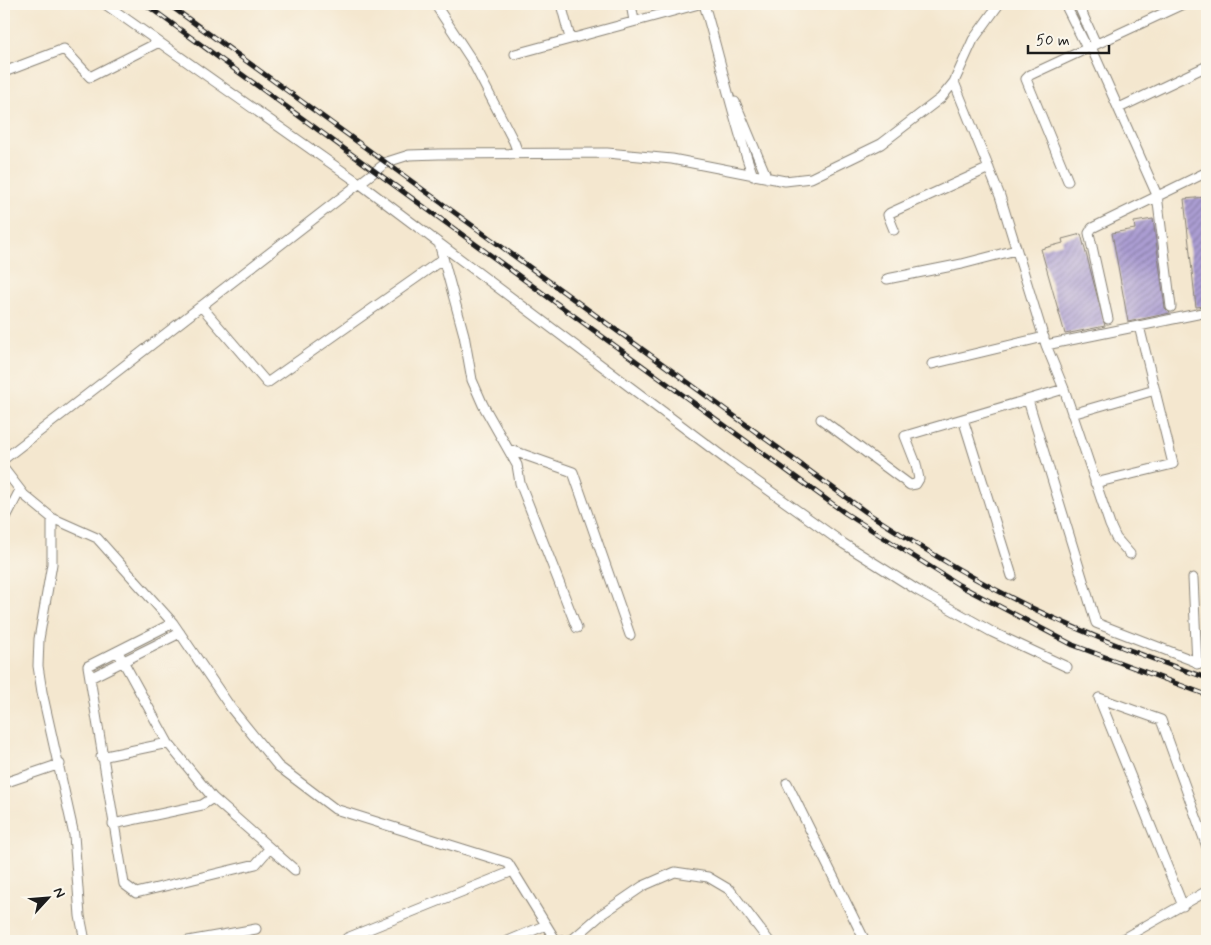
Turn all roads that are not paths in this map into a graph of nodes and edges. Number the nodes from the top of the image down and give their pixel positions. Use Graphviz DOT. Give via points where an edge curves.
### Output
graph roads {
  1 [pos="105,4"];
  2 [pos="435,4"];
  3 [pos="560,4"];
  4 [pos="631,4"];
  5 [pos="699,4"];
  6 [pos="704,4"];
  7 [pos="999,4"];
  8 [pos="1066,4"];
  9 [pos="1078,4"];
  10 [pos="1183,4"];
  11 [pos="634,21"];
  12 [pos="570,38"];
  13 [pos="160,42"];
  14 [pos="1091,46"];
  15 [pos="515,54"];
  16 [pos="1204,67"];
  17 [pos="4,72"];
  18 [pos="954,82"];
  19 [pos="728,86"];
  20 [pos="1119,108"];
  21 [pos="518,154"];
  22 [pos="989,168"];
  23 [pos="1207,172"];
  24 [pos="753,176"];
  25 [pos="766,178"];
  26 [pos="1068,181"];
  27 [pos="359,183"];
  28 [pos="1157,195"];
  29 [pos="894,230"];
  30 [pos="439,243"];
  31 [pos="1016,250"];
  32 [pos="443,259"];
  33 [pos="887,279"];
  34 [pos="201,306"];
  35 [pos="1171,307"];
  36 [pos="1207,312"];
  37 [pos="1108,319"];
  38 [pos="1139,326"];
  39 [pos="1045,341"];
  40 [pos="932,364"];
  41 [pos="1064,389"];
  42 [pos="1155,390"];
  43 [pos="1028,400"];
  44 [pos="1072,414"];
  45 [pos="821,419"];
  46 [pos="963,419"];
  47 [pos="508,449"];
  48 [pos="4,459"];
  49 [pos="4,469"];
  50 [pos="1095,482"];
  51 [pos="20,490"];
  52 [pos="52,518"];
  53 [pos="4,521"];
  54 [pos="1130,554"];
  55 [pos="1012,576"];
  56 [pos="1193,578"];
  57 [pos="173,622"];
  58 [pos="578,628"];
  59 [pos="180,632"];
  60 [pos="630,635"];
  61 [pos="118,652"];
  62 [pos="124,663"];
  63 [pos="1197,664"];
  64 [pos="1207,666"];
  65 [pos="1067,668"];
  66 [pos="90,678"];
  67 [pos="168,743"];
  68 [pos="102,757"];
  69 [pos="60,764"];
  70 [pos="4,783"];
  71 [pos="787,783"];
  72 [pos="213,798"];
  73 [pos="113,824"];
  74 [pos="1207,847"];
  75 [pos="268,849"];
  76 [pos="295,870"];
  77 [pos="513,871"];
  78 [pos="1207,891"];
  79 [pos="1183,906"];
  80 [pos="546,925"];
  81 [pos="256,929"];
  82 [pos="85,941"];
  83 [pos="188,941"];
  84 [pos="348,941"];
  85 [pos="508,941"];
  86 [pos="556,941"];
  87 [pos="562,941"];
  88 [pos="769,941"];
  89 [pos="865,941"];
  90 [pos="1119,941"];
  1 -- 13 [label="street"];
  2 -- 21 [label="street" via="471,59"];
  3 -- 12 [label="street"];
  4 -- 11 [label="street"];
  5 -- 11 [label="street"];
  6 -- 19 [label="street"];
  7 -- 18 [label="street" via="973,40"];
  8 -- 14 [label="street"];
  9 -- 14 [label="street"];
  10 -- 14 [label="street"];
  11 -- 12 [label="street"];
  12 -- 15 [label="street"];
  13 -- 17 [label="street" via="90,78 64,48"];
  13 -- 27 [label="street"];
  14 -- 20 [label="street"];
  14 -- 26 [label="street" via="1026,79"];
  16 -- 20 [label="street"];
  18 -- 22 [label="street"];
  18 -- 25 [label="street" via="941,98 881,144 847,162 811,178 785,181"];
  19 -- 24 [label="street" via="737,130"];
  19 -- 25 [label="street"];
  20 -- 28 [label="street"];
  21 -- 24 [label="street" via="607,153 672,159"];
  21 -- 27 [label="street" via="409,155 387,162"];
  22 -- 29 [label="street" via="890,212"];
  22 -- 31 [label="street"];
  23 -- 28 [label="street"];
  24 -- 25 [label="street"];
  27 -- 30 [label="street"];
  27 -- 34 [label="street"];
  28 -- 35 [label="street"];
  28 -- 37 [label="street" via="1092,228 1089,233"];
  30 -- 32 [label="street"];
  30 -- 65 [label="street" via="844,544 916,590"];
  31 -- 33 [label="street"];
  31 -- 39 [label="street"];
  32 -- 34 [label="street" via="267,383"];
  32 -- 47 [label="street" via="464,335 472,380"];
  34 -- 48 [label="street"];
  36 -- 38 [label="street"];
  38 -- 39 [label="street"];
  38 -- 42 [label="street"];
  39 -- 40 [label="street"];
  39 -- 41 [label="street"];
  41 -- 43 [label="street"];
  41 -- 44 [label="street"];
  42 -- 44 [label="street"];
  42 -- 50 [label="street" via="1173,464"];
  43 -- 46 [label="street"];
  43 -- 63 [label="street" via="1096,623"];
  44 -- 50 [label="street"];
  45 -- 46 [label="street" via="910,485 919,479 905,436"];
  46 -- 55 [label="street"];
  47 -- 58 [label="street" via="517,465 523,492"];
  47 -- 60 [label="street" via="572,472"];
  49 -- 51 [label="street"];
  50 -- 54 [label="street" via="1116,538"];
  51 -- 52 [label="street"];
  51 -- 53 [label="street"];
  52 -- 57 [label="street" via="97,538"];
  52 -- 69 [label="street" via="52,564 39,639 38,666"];
  56 -- 63 [label="street"];
  57 -- 59 [label="street"];
  57 -- 61 [label="street"];
  59 -- 62 [label="street"];
  59 -- 77 [label="street" via="230,708 278,766 335,809 508,862"];
  61 -- 62 [label="street"];
  61 -- 66 [label="street" via="88,666"];
  62 -- 66 [label="street"];
  62 -- 67 [label="street"];
  63 -- 64 [label="street"];
  66 -- 68 [label="street"];
  67 -- 68 [label="street"];
  67 -- 72 [label="street"];
  68 -- 73 [label="street"];
  69 -- 70 [label="street"];
  69 -- 82 [label="street" via="74,835"];
  71 -- 89 [label="street"];
  72 -- 73 [label="street" via="202,805"];
  72 -- 75 [label="street"];
  73 -- 75 [label="street" via="124,884 136,893 256,864"];
  74 -- 79 [label="street" via="1161,720 1099,698"];
  75 -- 76 [label="street"];
  77 -- 80 [label="street"];
  77 -- 84 [label="street" via="348,938"];
  78 -- 79 [label="street"];
  79 -- 90 [label="street"];
  80 -- 85 [label="street"];
  80 -- 86 [label="street"];
  81 -- 83 [label="street"];
  87 -- 88 [label="street" via="572,940 602,914 643,886 675,872 708,877 730,890"];
}
